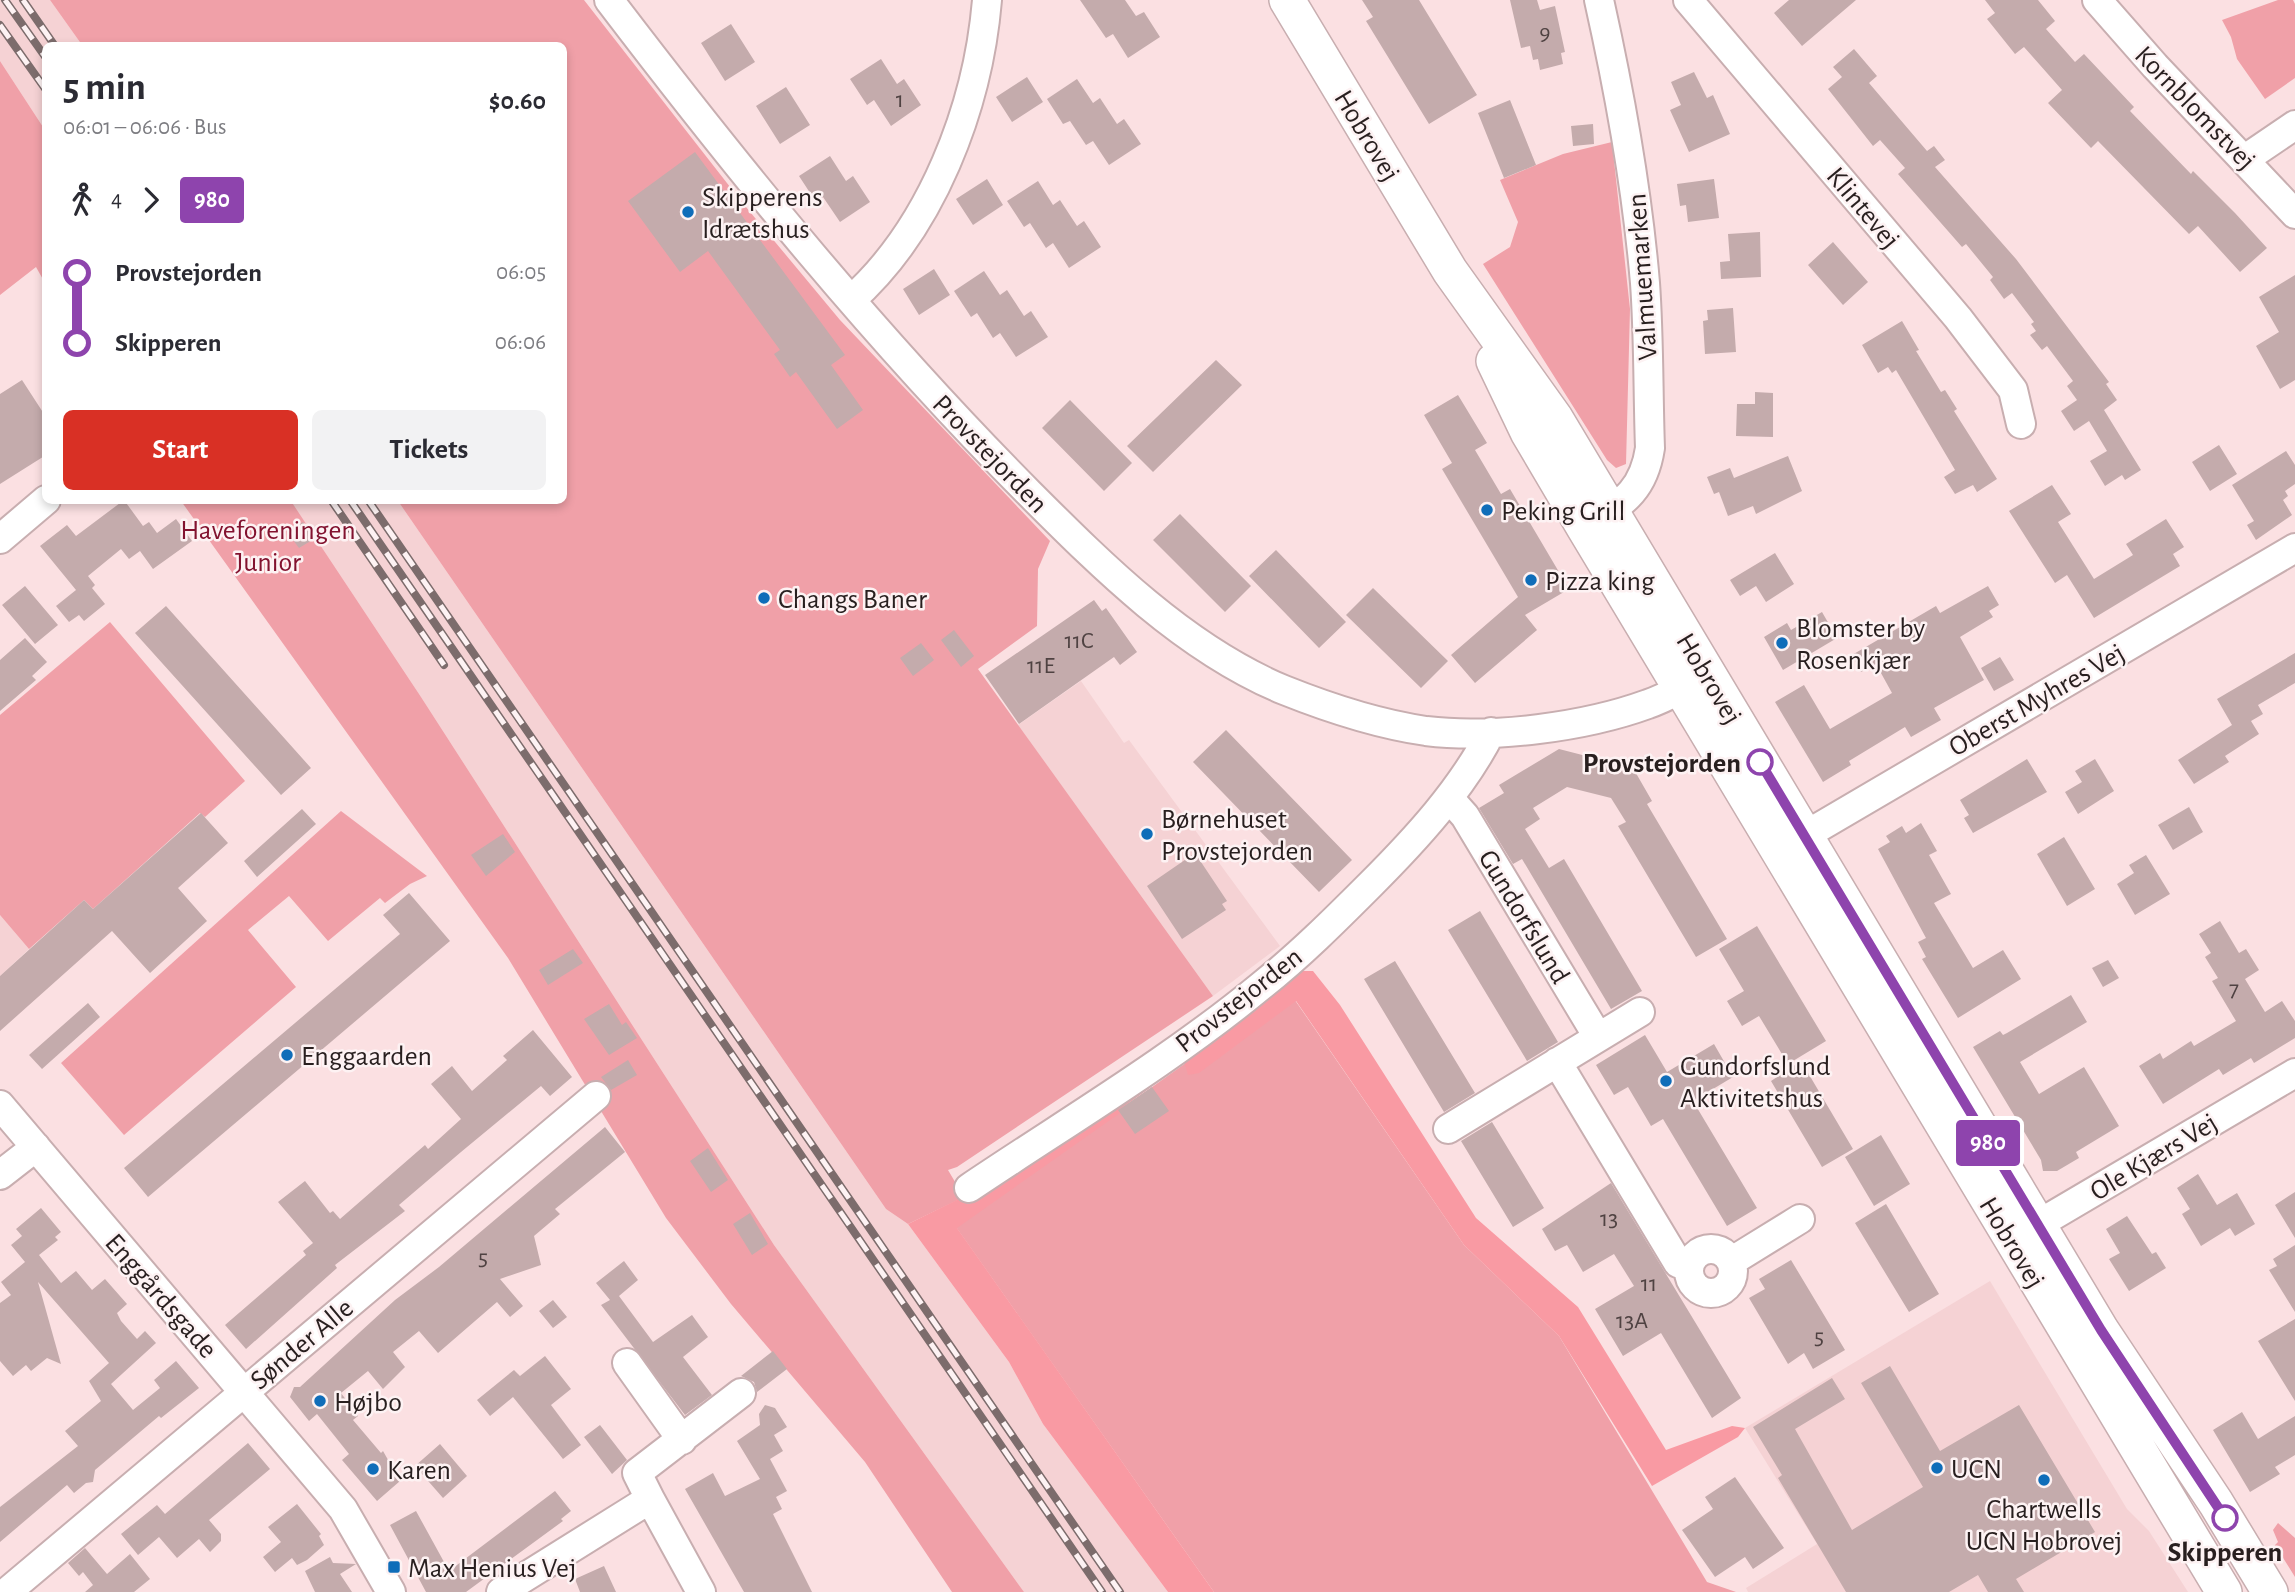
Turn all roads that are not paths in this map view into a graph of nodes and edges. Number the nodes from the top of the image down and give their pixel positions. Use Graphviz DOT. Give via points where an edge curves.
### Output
graph roads {
  1 [pos="609,0"];
  2 [pos="987,0"];
  3 [pos="1287,0"];
  4 [pos="1599,0"];
  5 [pos="1688,0"];
  6 [pos="2097,0"];
  7 [pos="2295,125"];
  8 [pos="2245,159"];
  9 [pos="2295,214"];
  10 [pos="850,300"];
  11 [pos="2021,424"];
  12 [pos="42,503"];
  13 [pos="1597,519"];
  14 [pos="0,539"];
  15 [pos="2295,548"];
  16 [pos="1694,682"];
  17 [pos="1491,732"];
  18 [pos="1449,797"];
  19 [pos="1791,843"];
  20 [pos="1640,1012"];
  21 [pos="1598,1038"];
  22 [pos="1557,1062"];
  23 [pos="2295,1073"];
  24 [pos="596,1096"];
  25 [pos="0,1105"];
  26 [pos="1448,1129"];
  27 [pos="36,1147"];
  28 [pos="0,1175"];
  29 [pos="969,1188"];
  30 [pos="1800,1219"];
  31 [pos="2024,1233"];
  32 [pos="627,1363"];
  33 [pos="244,1391"];
  34 [pos="741,1393"];
  35 [pos="682,1440"];
  36 [pos="650,1499"];
  37 [pos="7,1592"];
  38 [pos="391,1592"];
  39 [pos="501,1592"];
  40 [pos="701,1592"];
  41 [pos="2224,1592"];
  42 [pos="2270,1592"];
  1 -- 10 [label="street, Provstejorden" via="703,123"];
  2 -- 10 [label="street" via="974,77 945,162 887,266"];
  3 -- 13 [label="main road, Hobrovej" via="1450,271 1528,432"];
  4 -- 13 [label="street, Valmuemarken" via="1636,194 1645,285 1650,448 1646,473 1636,489"];
  5 -- 11 [label="street, Klintevej" via="1958,318 2012,390"];
  6 -- 8 [label="street, Kornblomstvej"];
  7 -- 8 [label="street"];
  8 -- 9 [label="street, Kornblomstvej"];
  10 -- 17 [label="street, Provstejorden" via="938,400 1083,547 1175,625 1280,688 1342,712 1426,731"];
  12 -- 14 [label="street"];
  13 -- 16 [label="main road, Hobrovej"];
  15 -- 19 [label="street, Oberst Myhres Vej"];
  16 -- 17 [label="street, Provstejorden" via="1627,711"];
  16 -- 19 [label="main road, Hobrovej"];
  17 -- 18 [label="street, Provstejorden"];
  18 -- 21 [label="street, Gundorfslund" via="1465,816"];
  18 -- 29 [label="street, Provstejorden" via="1394,861 1261,986"];
  19 -- 31 [label="main road, Hobrovej"];
  20 -- 21 [label="street"];
  21 -- 22 [label="street"];
  22 -- 26 [label="street"];
  22 -- 30 [label="street" via="1678,1263 1689,1266 1696,1254 1709,1249 1722,1251 1732,1261"];
  23 -- 31 [label="street, Ole Kjærs Vej"];
  24 -- 33 [label="street, Sønder Alle"];
  25 -- 27 [label="street, Enggårdsgade"];
  27 -- 28 [label="street"];
  27 -- 33 [label="street, Enggårdsgade"];
  31 -- 41 [label="main road, Hobrovej"];
  31 -- 42 [label="main road, Hobrovej" via="2101,1330"];
  32 -- 35 [label="street"];
  33 -- 37 [label="street, Sønder Alle"];
  33 -- 38 [label="street, Enggårdsgade" via="344,1508"];
  34 -- 35 [label="street"];
  35 -- 36 [label="street" via="637,1472"];
  36 -- 39 [label="street"];
  36 -- 40 [label="street"];
}
